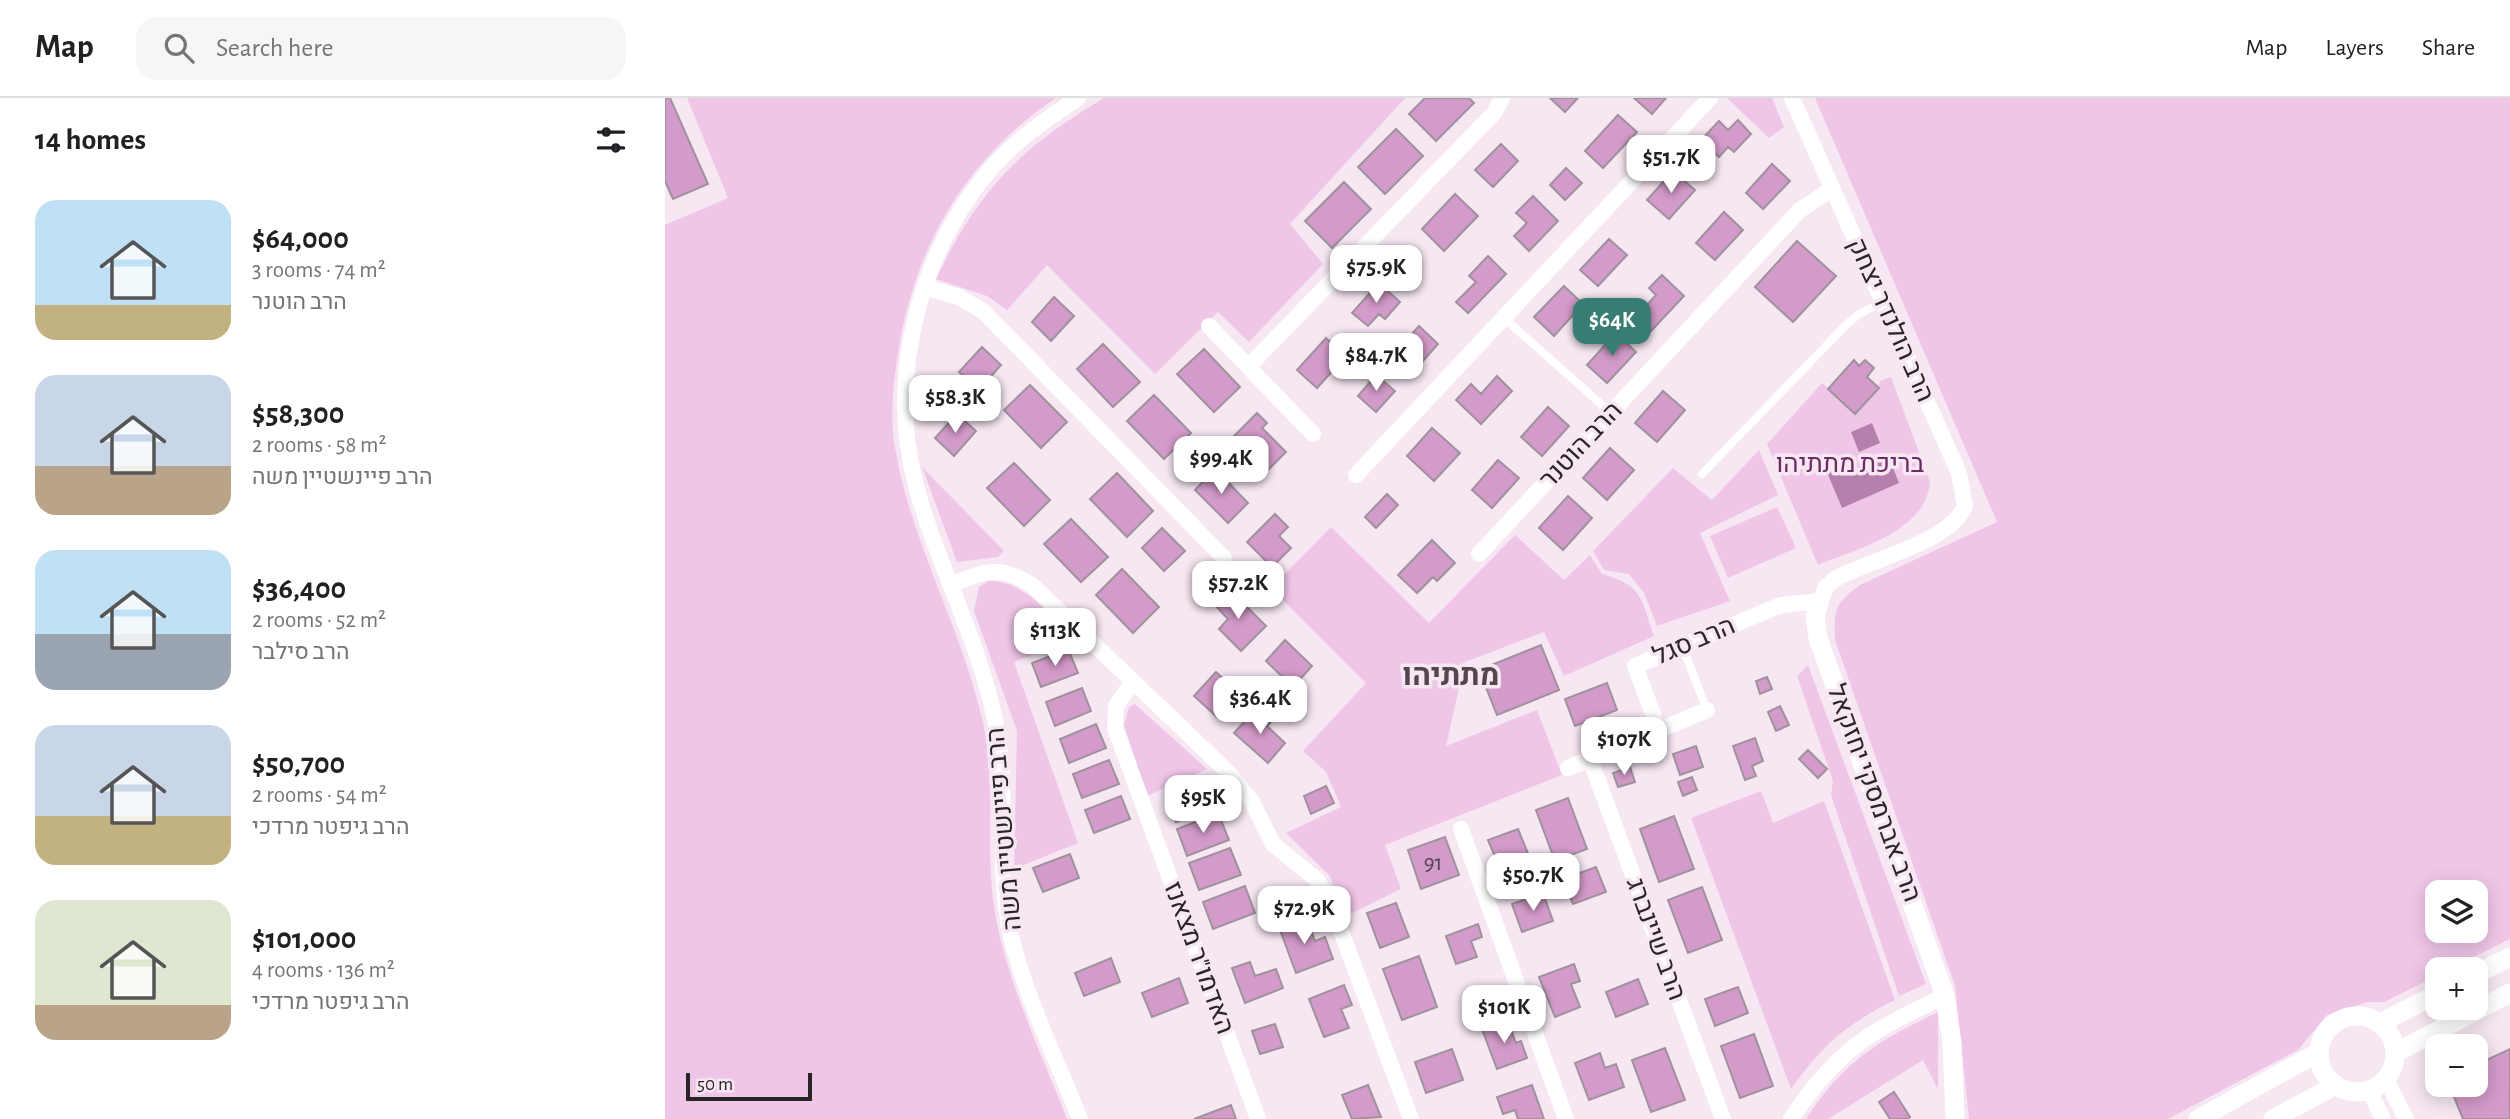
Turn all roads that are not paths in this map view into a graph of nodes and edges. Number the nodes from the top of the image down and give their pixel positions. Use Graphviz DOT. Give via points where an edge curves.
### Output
graph roads {
  1 [pos="1078,98"];
  2 [pos="1502,98"];
  3 [pos="1710,98"];
  4 [pos="1792,98"];
  5 [pos="1832,189"];
  6 [pos="925,287"];
  7 [pos="1883,302"];
  8 [pos="1503,318"];
  9 [pos="1209,326"];
  10 [pos="1248,367"];
  11 [pos="1611,413"];
  12 [pos="1313,434"];
  13 [pos="1702,474"];
  14 [pos="1356,475"];
  15 [pos="1479,554"];
  16 [pos="1224,558"];
  17 [pos="951,584"];
  18 [pos="1819,601"];
  19 [pos="1682,646"];
  20 [pos="1133,681"];
  21 [pos="1707,710"];
  22 [pos="1659,730"];
  23 [pos="1590,759"];
  24 [pos="1568,768"];
  25 [pos="1461,829"];
  26 [pos="2510,957"];
  27 [pos="2488,968"];
  28 [pos="2510,993"];
  29 [pos="1945,996"];
  30 [pos="2425,1000"];
  31 [pos="2380,1023"];
  32 [pos="2319,1052"];
  33 [pos="2395,1053"];
  34 [pos="2386,1079"];
  35 [pos="2336,1085"];
  36 [pos="2369,1090"];
  37 [pos="1080,1119"];
  38 [pos="1258,1119"];
  39 [pos="1411,1119"];
  40 [pos="1566,1119"];
  41 [pos="1723,1119"];
  42 [pos="1791,1119"];
  43 [pos="1955,1119"];
  44 [pos="2198,1119"];
  45 [pos="2273,1119"];
  46 [pos="2383,1119"];
  47 [pos="2406,1119"];
  1 -- 6 [label="street, הרב פיינשטיין משה" via="1028,132 973,191 950,226"];
  2 -- 10 [label="street" via="1495,112"];
  3 -- 8 [label="street"];
  4 -- 5 [label="street, הרב הולנדר יצחק"];
  5 -- 7 [label="street, הרב הולנדר יצחק"];
  5 -- 11 [label="street, הרב הוטנר" via="1800,210"];
  6 -- 16 [label="street" via="959,297 983,311"];
  6 -- 17 [label="street, הרב פיינשטיין משה" via="913,335 904,417 916,486"];
  7 -- 13 [label="lane" via="1847,324"];
  7 -- 18 [label="street, הרב הולנדר יצחק" via="1959,473 1965,495 1961,516 1936,535 1849,572 1826,587"];
  8 -- 11 [label="lane"];
  8 -- 14 [label="street"];
  9 -- 10 [label="street"];
  10 -- 12 [label="street"];
  11 -- 15 [label="street, הרב הוטנר"];
  17 -- 20 [label="street" via="991,571 1016,575"];
  17 -- 37 [label="street, הרב פיינשטיין משה" via="991,698 998,733 1002,860 1011,936"];
  18 -- 19 [label="street, הרב סגל" via="1781,605"];
  18 -- 29 [label="street, הרב אברמסקי יחזקאל" via="1815,616 1818,638"];
  19 -- 21 [label="lane"];
  19 -- 22 [label="street, הרב סגל" via="1635,666"];
  20 -- 38 [label="street, האדמו\"ר מצאנז" via="1116,706 1115,728"];
  20 -- 39 [label="street" via="1230,774 1284,855 1317,880 1329,898"];
  21 -- 22 [label="street"];
  22 -- 23 [label="street"];
  23 -- 24 [label="street"];
  23 -- 41 [label="street, הרב שיינברג"];
  25 -- 40 [label="street"];
  26 -- 27 [label="street"];
  28 -- 33 [label="street"];
  29 -- 42 [label="street" via="1867,1034 1826,1072"];
  29 -- 43 [label="street, הרב אברמסקי יחזקאל"];
  30 -- 31 [label="street"];
  31 -- 32 [label="street" via="2361,1016 2341,1019 2325,1033"];
  31 -- 33 [label="street" via="2391,1036"];
  32 -- 35 [label="street" via="2323,1071"];
  32 -- 44 [label="street"];
  33 -- 34 [label="street"];
  34 -- 36 [label="street"];
  34 -- 47 [label="street"];
  35 -- 36 [label="street" via="2357,1092"];
  35 -- 45 [label="street"];
  36 -- 46 [label="street"];
}
